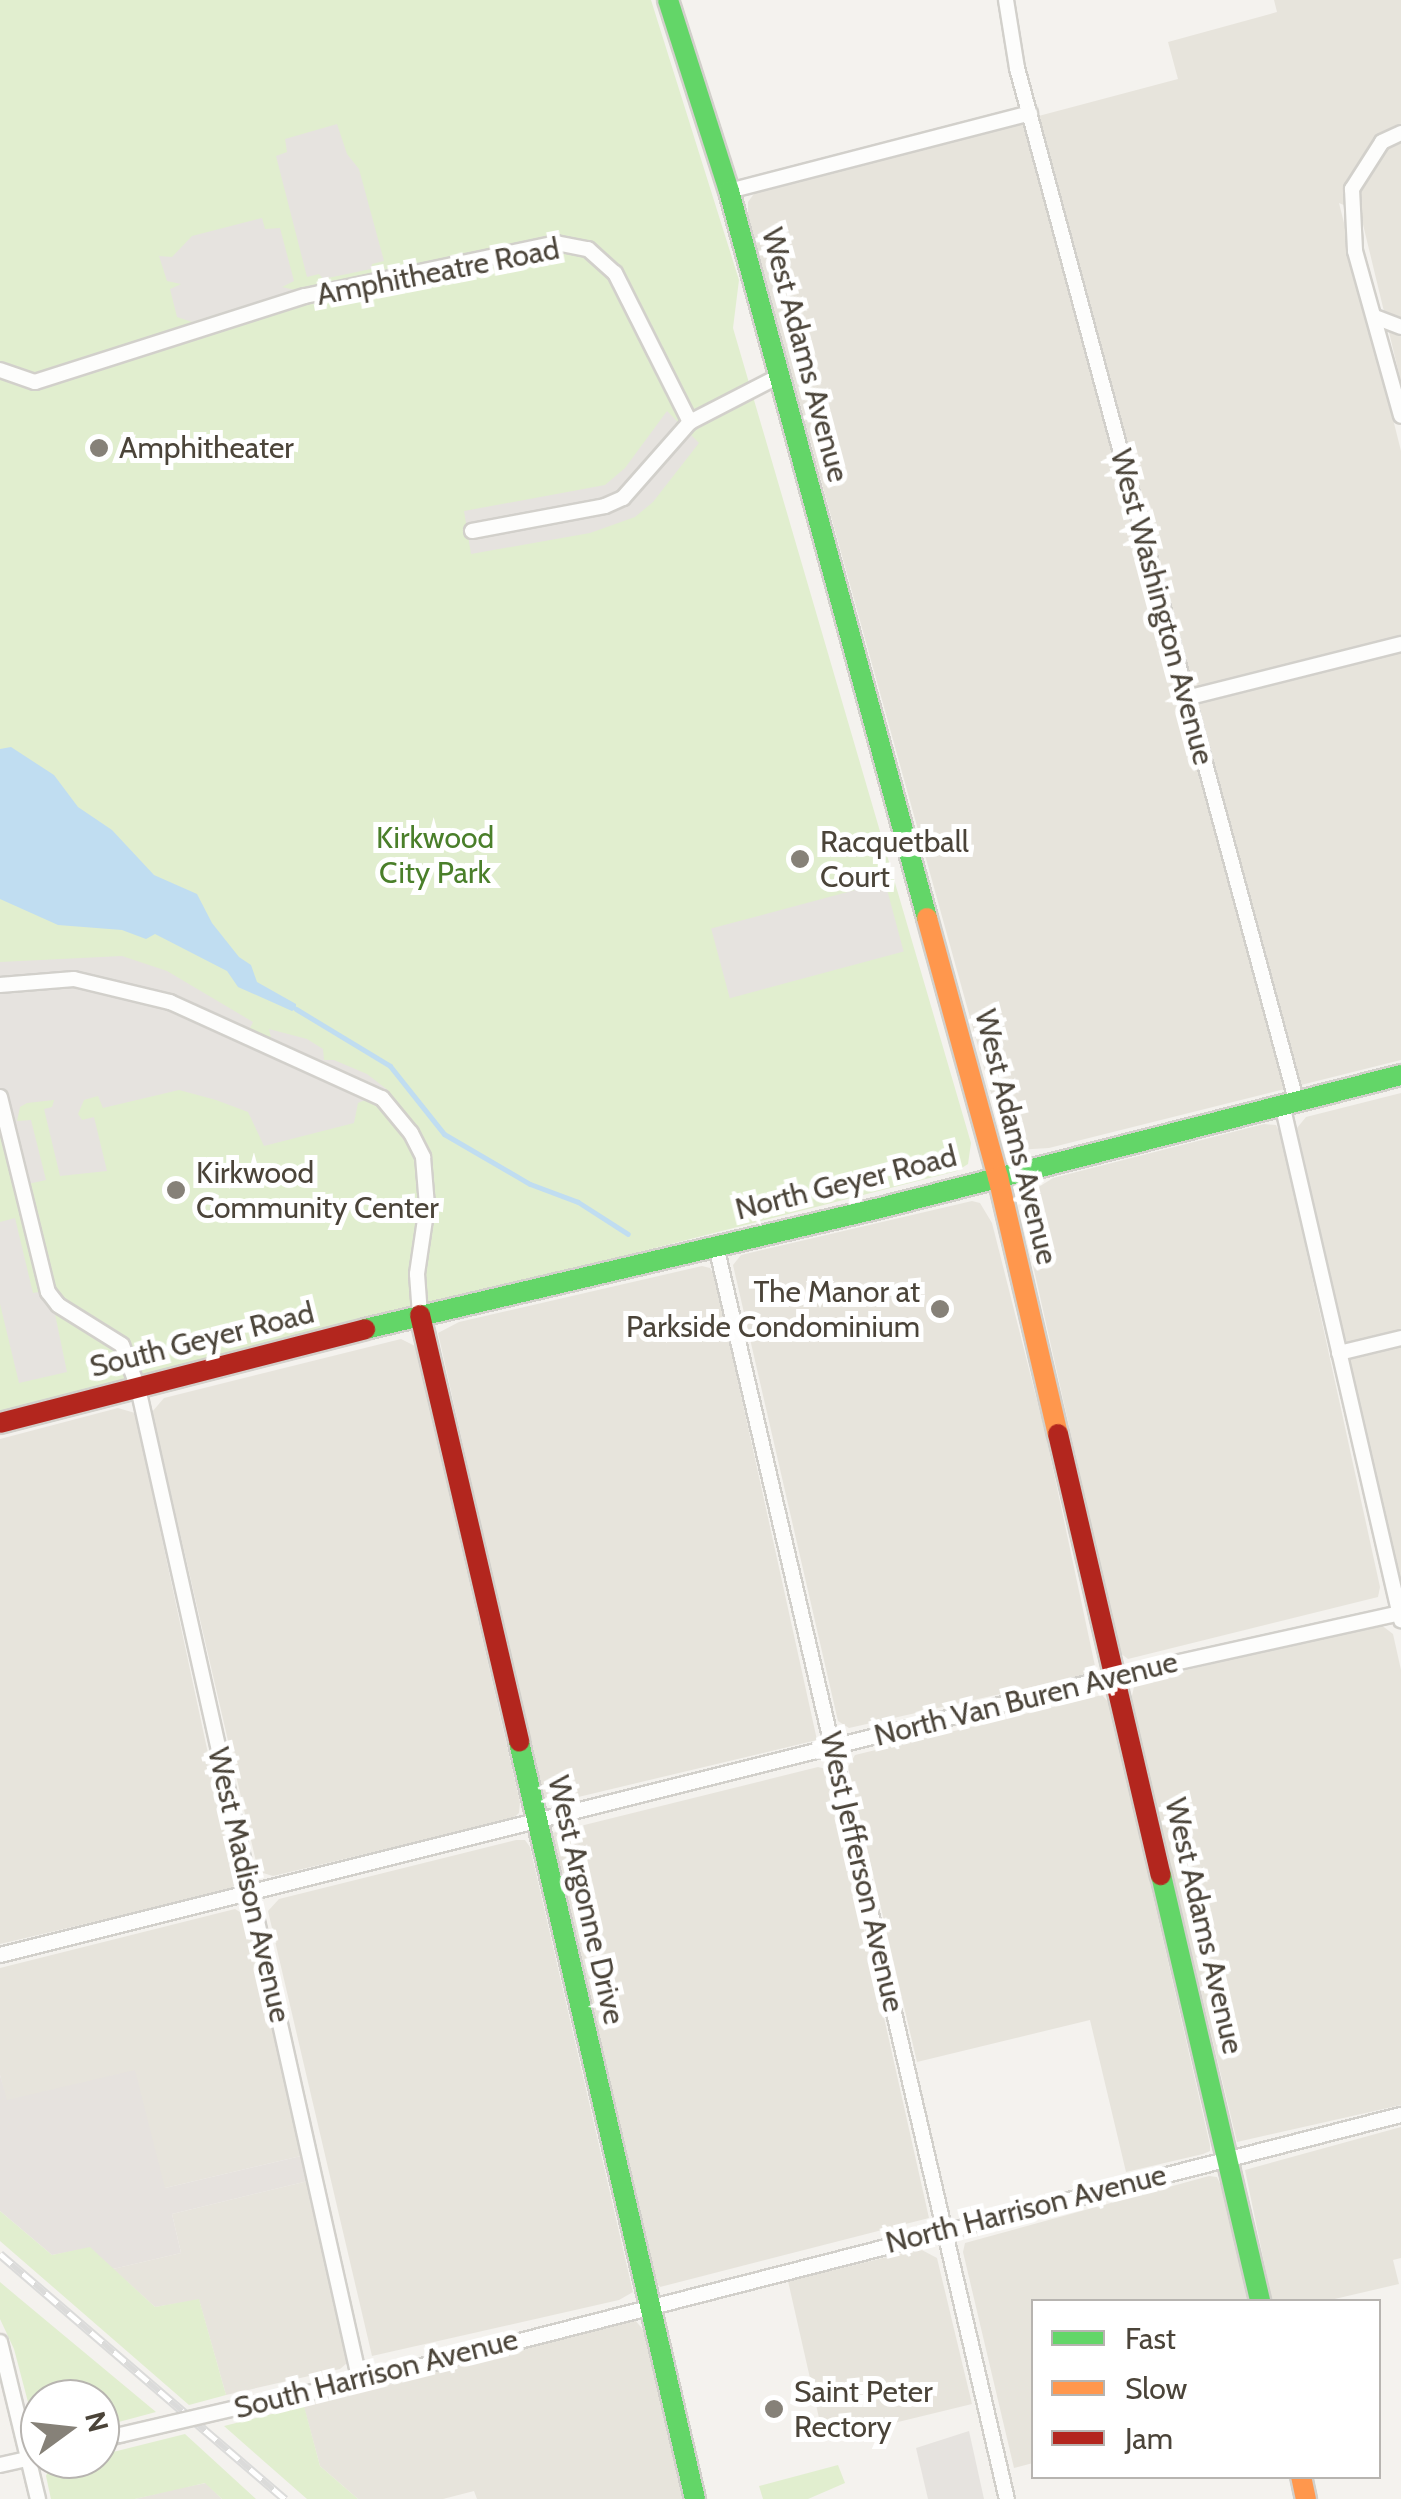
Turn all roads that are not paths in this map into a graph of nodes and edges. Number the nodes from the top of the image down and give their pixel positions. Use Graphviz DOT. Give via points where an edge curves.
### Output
graph roads {
  1 [pos="668,0"];
  2 [pos="1006,0"];
  3 [pos="1030,113"];
  4 [pos="1401,134"];
  5 [pos="729,191"];
  6 [pos="1375,317"];
  7 [pos="1401,327"];
  8 [pos="0,370"];
  9 [pos="779,376"];
  10 [pos="1401,416"];
  11 [pos="690,422"];
  12 [pos="472,531"];
  13 [pos="1401,644"];
  14 [pos="1186,698"];
  15 [pos="0,986"];
  16 [pos="1401,1075"];
  17 [pos="0,1097"];
  18 [pos="1289,1102"];
  19 [pos="998,1176"];
  20 [pos="716,1246"];
  21 [pos="420,1315"];
  22 [pos="1401,1338"];
  23 [pos="1339,1353"];
  24 [pos="138,1388"];
  25 [pos="0,1423"];
  26 [pos="1400,1616"];
  27 [pos="1116,1676"];
  28 [pos="833,1746"];
  29 [pos="537,1822"];
  30 [pos="252,1894"];
  31 [pos="0,1956"];
  32 [pos="1401,2115"];
  33 [pos="1227,2158"];
  34 [pos="944,2230"];
  35 [pos="1259,2299"];
  36 [pos="651,2304"];
  37 [pos="0,2342"];
  38 [pos="360,2382"];
  39 [pos="20,2410"];
  40 [pos="120,2435"];
  41 [pos="696,2499"];
  42 [pos="1007,2499"];
  1 -- 5 [label="street, West Adams Avenue"];
  2 -- 3 [label="street, West Washington Avenue"];
  3 -- 5 [label="street"];
  3 -- 14 [label="street, West Washington Avenue"];
  4 -- 6 [label="street" via="1382,142 1352,189 1355,252"];
  5 -- 9 [label="street, West Adams Avenue"];
  6 -- 7 [label="street"];
  6 -- 10 [label="street"];
  8 -- 11 [label="street, Amphitheatre Road" via="35,382 306,296 556,243 588,249 615,273"];
  9 -- 11 [label="street"];
  9 -- 19 [label="street, West Adams Avenue"];
  11 -- 12 [label="street" via="622,498"];
  13 -- 14 [label="street"];
  14 -- 18 [label="street, West Washington Avenue"];
  15 -- 21 [label="street" via="74,980 170,1002 382,1098 423,1156"];
  16 -- 18 [label="street, North Geyer Road"];
  17 -- 24 [label="street, West Madison Avenue" via="48,1292 122,1345"];
  18 -- 19 [label="street, North Geyer Road"];
  18 -- 23 [label="street, West Washington Avenue"];
  19 -- 20 [label="street, North Geyer Road"];
  19 -- 27 [label="street, West Adams Avenue"];
  20 -- 21 [label="street, North Geyer Road"];
  20 -- 28 [label="street, West Jefferson Avenue"];
  21 -- 24 [label="street, South Geyer Road"];
  21 -- 29 [label="street, West Argonne Drive"];
  22 -- 23 [label="street"];
  23 -- 26 [label="street, West Washington Avenue"];
  24 -- 25 [label="street, South Geyer Road"];
  24 -- 30 [label="street, West Madison Avenue"];
  26 -- 27 [label="street, North Van Buren Avenue"];
  27 -- 28 [label="street, North Van Buren Avenue"];
  27 -- 33 [label="street, West Adams Avenue"];
  28 -- 29 [label="street, North Van Buren Avenue"];
  28 -- 34 [label="street, West Jefferson Avenue"];
  29 -- 30 [label="street, North Van Buren Avenue"];
  29 -- 36 [label="street, West Argonne Drive"];
  30 -- 31 [label="street, North Van Buren Avenue"];
  30 -- 38 [label="street, West Madison Avenue"];
  32 -- 33 [label="street, North Harrison Avenue"];
  33 -- 34 [label="street, North Harrison Avenue"];
  33 -- 35 [label="street, West Adams Avenue"];
  34 -- 36 [label="street, North Harrison Avenue"];
  34 -- 42 [label="street, West Jefferson Avenue"];
  36 -- 38 [label="street, South Harrison Avenue"];
  36 -- 41 [label="street, West Argonne Drive"];
  37 -- 39 [label="street"];
  38 -- 40 [label="street, South Harrison Avenue, bridge"];
}
